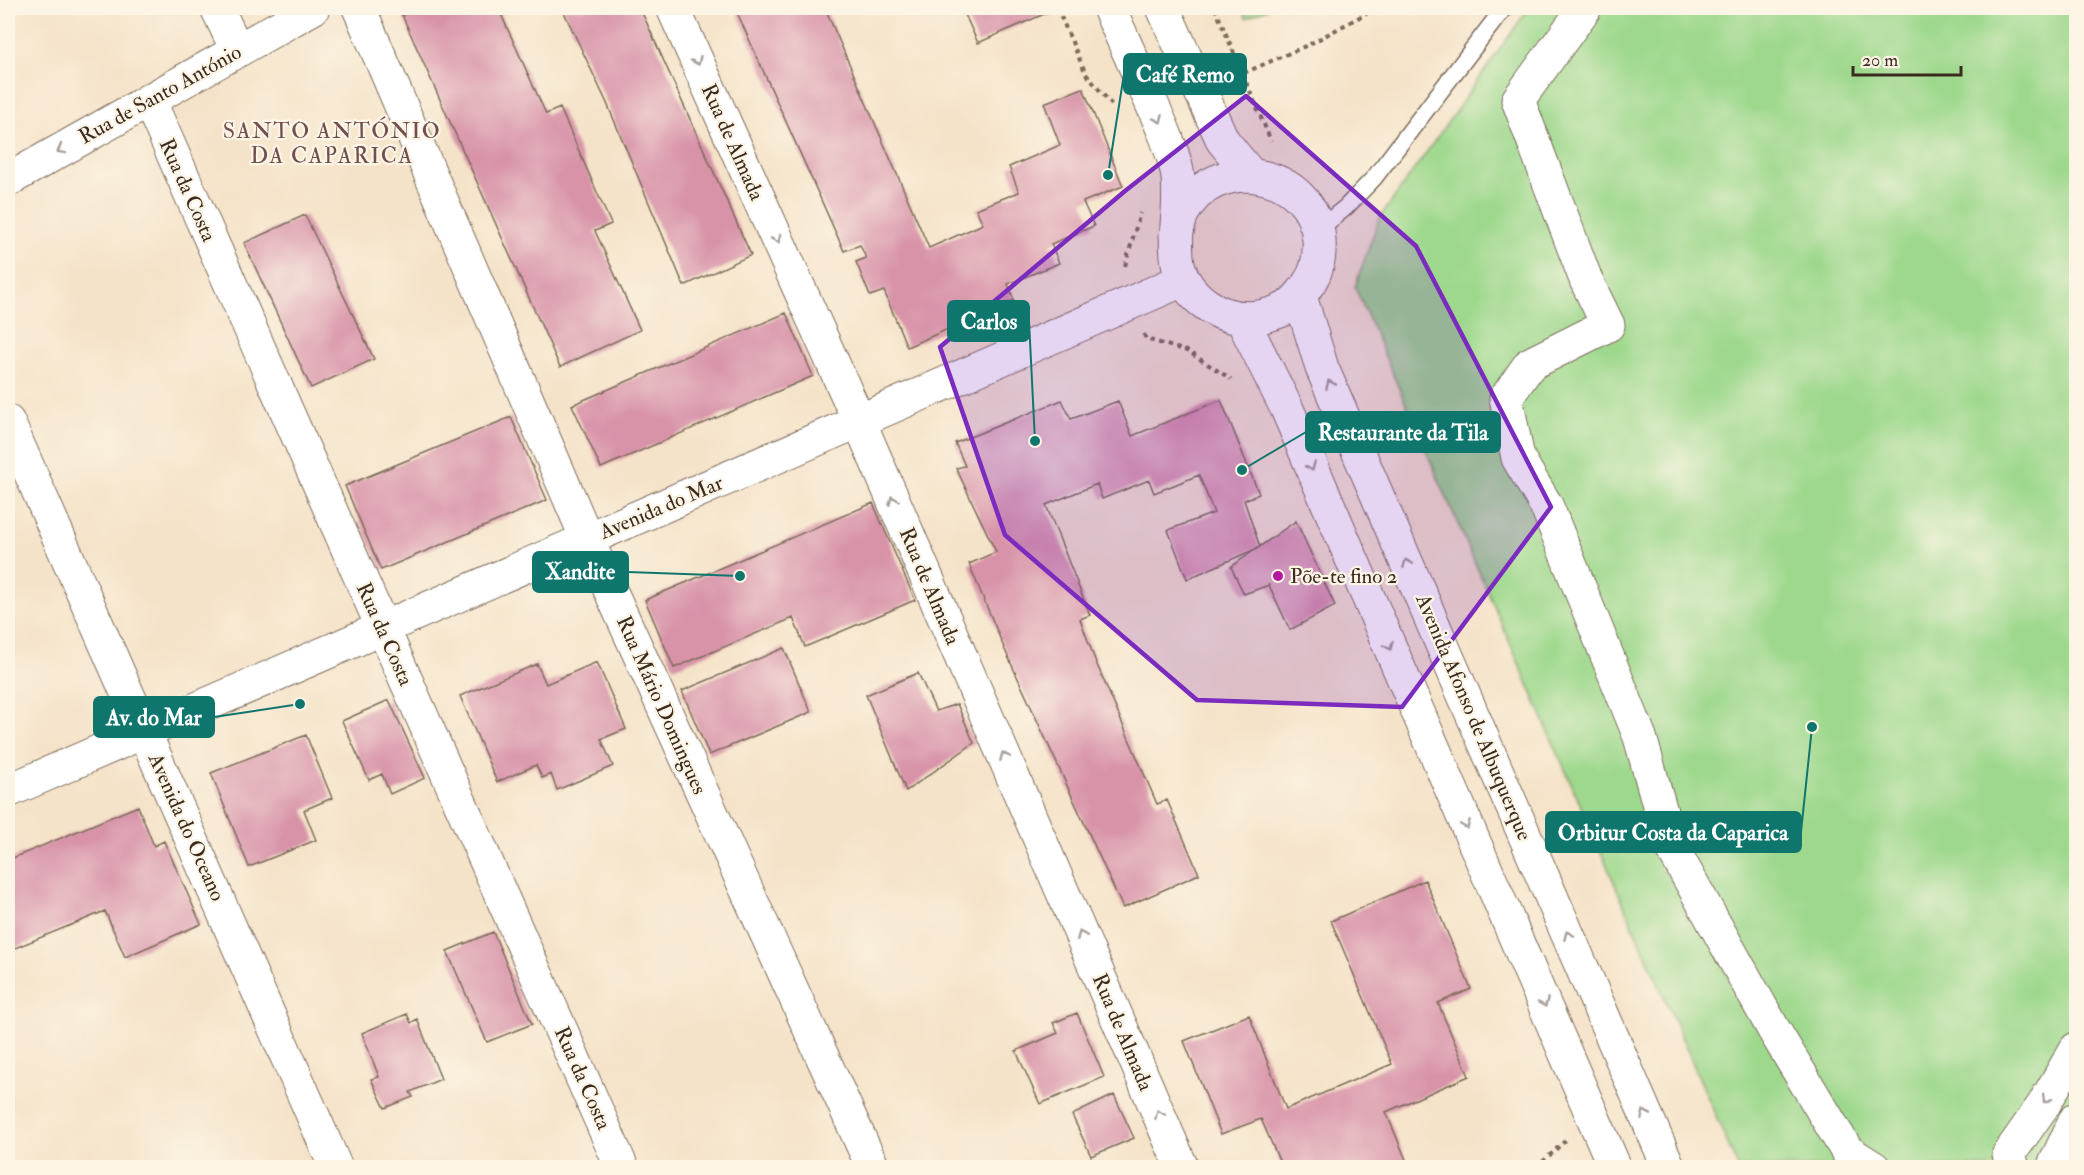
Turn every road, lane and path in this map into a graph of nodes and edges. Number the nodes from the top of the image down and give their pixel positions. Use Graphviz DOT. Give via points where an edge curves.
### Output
graph roads {
  1 [pos="217,8"];
  2 [pos="313,8"];
  3 [pos="358,8"];
  4 [pos="673,8"];
  5 [pos="1057,8"];
  6 [pos="1109,8"];
  7 [pos="1163,8"];
  8 [pos="1376,8"];
  9 [pos="1504,8"];
  10 [pos="1584,8"];
  11 [pos="237,50"];
  12 [pos="1244,74"];
  13 [pos="149,100"];
  14 [pos="1114,106"];
  15 [pos="1250,174"];
  16 [pos="8,180"];
  17 [pos="1142,206"];
  18 [pos="1318,230"];
  19 [pos="1176,236"];
  20 [pos="1123,270"];
  21 [pos="1183,280"];
  22 [pos="1300,296"];
  23 [pos="1242,319"];
  24 [pos="859,421"];
  25 [pos="8,422"];
  26 [pos="587,539"];
  27 [pos="383,628"];
  28 [pos="145,732"];
  29 [pos="8,791"];
  30 [pos="2076,1049"];
  31 [pos="2076,1119"];
  32 [pos="1568,1138"];
  33 [pos="336,1167"];
  34 [pos="622,1167"];
  35 [pos="873,1167"];
  36 [pos="1182,1167"];
  37 [pos="1536,1167"];
  38 [pos="1615,1167"];
  39 [pos="1669,1167"];
  40 [pos="1874,1167"];
  41 [pos="2013,1167"];
  42 [pos="2053,1167"];
  1 -- 11 [label="street"];
  2 -- 11 [label="street, Rua de Santo António"];
  3 -- 26 [label="street, Rua Mário Domingues"];
  4 -- 24 [label="street, Rua de Almada, one-way"];
  5 -- 14 [label="path" via="1086,74"];
  6 -- 19 [label="street, one-way" via="1172,154 1179,185"];
  7 -- 15 [label="street" via="1223,141"];
  8 -- 12 [label="path"];
  9 -- 18 [label="lane" via="1374,178"];
  10 -- 40 [label="street" via="1518,100 1586,280 1608,325 1530,364 1506,398 1518,458 1547,507 1640,737 1670,844 1847,1151"];
  11 -- 13 [label="street, Rua de Santo António"];
  13 -- 16 [label="street, Rua de Santo António, one-way"];
  13 -- 27 [label="street, Rua da Costa"];
  15 -- 18 [label="street" via="1273,179 1293,191 1309,209"];
  15 -- 19 [label="street" via="1211,184 1195,196 1182,214"];
  17 -- 20 [label="path"];
  18 -- 22 [label="street" via="1320,253 1314,276"];
  19 -- 21 [label="street" via="1176,258"];
  21 -- 23 [label="street" via="1198,299 1218,313"];
  21 -- 24 [label="street, Avenida do Mar"];
  22 -- 23 [label="street" via="1284,309 1264,317"];
  39 -- 22 [label="street, Avenida Afonso de Albuquerque, one-way" via="1322,368"];
  23 -- 38 [label="street, one-way" via="1287,409"];
  24 -- 26 [label="street, Avenida do Mar"];
  36 -- 24 [label="street, Rua de Almada, one-way"];
  25 -- 28 [label="street, Avenida do Oceano"];
  26 -- 27 [label="street, Avenida do Mar"];
  26 -- 35 [label="street, Rua Mário Domingues"];
  27 -- 28 [label="street, Avenida do Mar"];
  27 -- 34 [label="street, Rua da Costa"];
  28 -- 29 [label="street, Avenida do Mar"];
  28 -- 33 [label="street, Avenida do Oceano"];
  30 -- 41 [label="street, one-way" via="2009,1154"];
  31 -- 42 [label="street"];
  32 -- 37 [label="path"];
}
